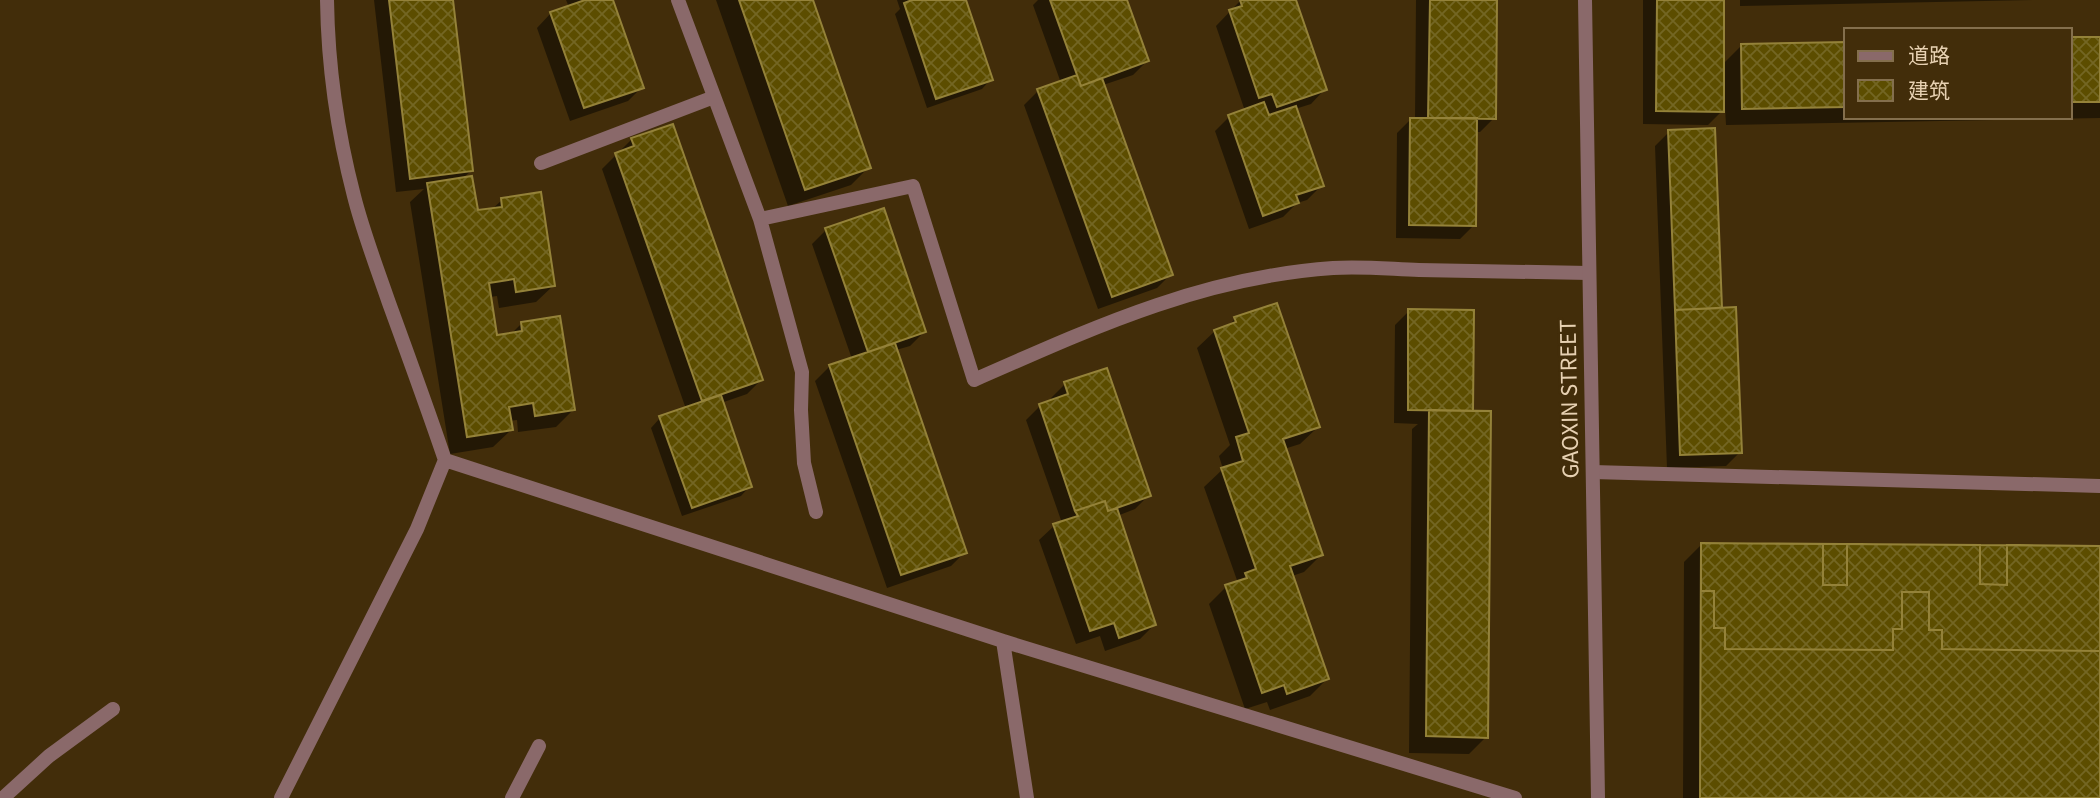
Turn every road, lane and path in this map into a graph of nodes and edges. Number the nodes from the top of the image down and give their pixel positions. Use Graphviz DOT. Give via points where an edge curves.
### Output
graph roads {
  1 [pos="327,0"];
  2 [pos="678,0"];
  3 [pos="1585,0"];
  4 [pos="714,97"];
  5 [pos="541,163"];
  6 [pos="760,219"];
  7 [pos="1589,273"];
  8 [pos="445,460"];
  9 [pos="1592,472"];
  10 [pos="2100,486"];
  11 [pos="816,512"];
  12 [pos="1003,641"];
  13 [pos="113,709"];
  14 [pos="539,746"];
  15 [pos="3,798"];
  16 [pos="281,798"];
  17 [pos="512,798"];
  18 [pos="1027,798"];
  19 [pos="1515,798"];
  20 [pos="1598,798"];
  1 -- 8 [label="street" via="332,91 354,198"];
  2 -- 4 [label="street"];
  3 -- 7 [label="street, GAOXIN STREET"];
  4 -- 5 [label="street"];
  4 -- 6 [label="street"];
  6 -- 7 [label="street" via="913,187 974,380 1156,304 1267,277 1334,268"];
  6 -- 11 [label="street" via="802,372 804,463"];
  7 -- 9 [label="street, GAOXIN STREET"];
  8 -- 12 [label="street"];
  8 -- 16 [label="street" via="417,529"];
  9 -- 10 [label="street"];
  9 -- 20 [label="street, GAOXIN STREET"];
  12 -- 18 [label="street"];
  12 -- 19 [label="street"];
  13 -- 15 [label="street" via="49,756"];
  14 -- 17 [label="street"];
}
